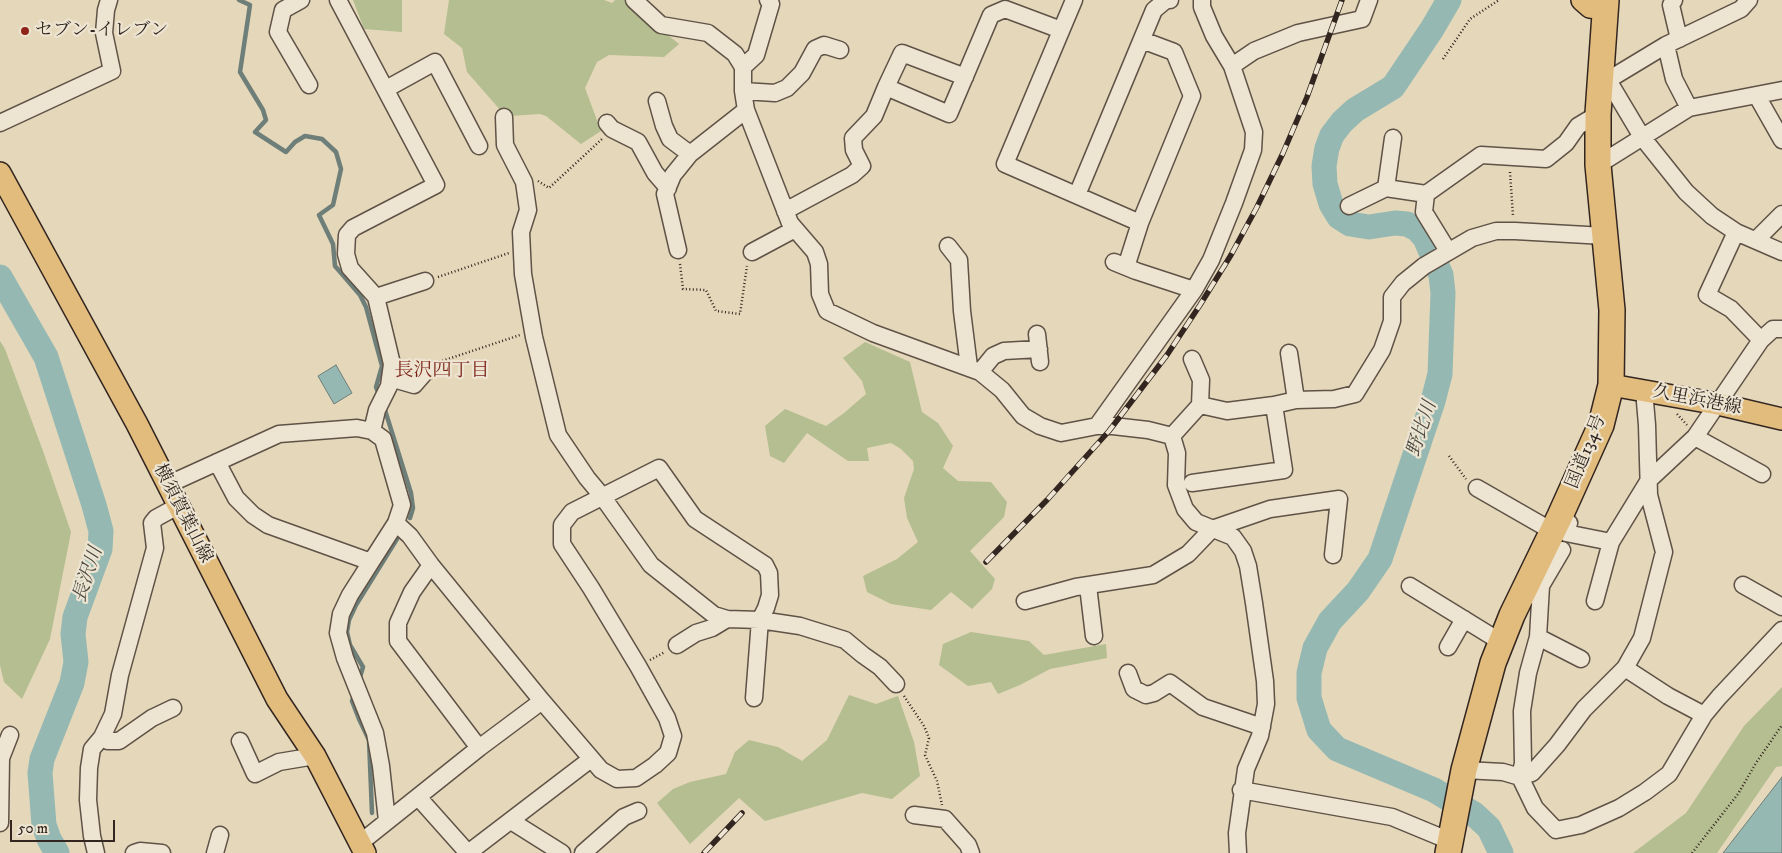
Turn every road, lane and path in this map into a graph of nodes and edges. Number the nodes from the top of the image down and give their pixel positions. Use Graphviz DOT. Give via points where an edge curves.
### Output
graph roads {
  1 [pos="109,0"];
  2 [pos="301,0"];
  3 [pos="338,0"];
  4 [pos="634,0"];
  5 [pos="768,0"];
  6 [pos="1074,0"];
  7 [pos="1170,0"];
  8 [pos="1202,0"];
  9 [pos="1369,0"];
  10 [pos="1499,0"];
  11 [pos="1582,0"];
  12 [pos="1674,0"];
  13 [pos="1749,0"];
  14 [pos="1606,4"];
  15 [pos="1061,30"];
  16 [pos="1142,40"];
  17 [pos="1672,42"];
  18 [pos="840,50"];
  19 [pos="1443,58"];
  20 [pos="1232,66"];
  21 [pos="743,67"];
  22 [pos="965,77"];
  23 [pos="1604,78"];
  24 [pos="309,86"];
  25 [pos="886,87"];
  26 [pos="386,89"];
  27 [pos="1782,90"];
  28 [pos="743,91"];
  29 [pos="1757,96"];
  30 [pos="657,101"];
  31 [pos="1689,108"];
  32 [pos="746,110"];
  33 [pos="1598,114"];
  34 [pos="504,117"];
  35 [pos="0,123"];
  36 [pos="610,126"];
  37 [pos="1642,137"];
  38 [pos="1394,138"];
  39 [pos="1782,140"];
  40 [pos="479,146"];
  41 [pos="690,154"];
  42 [pos="1508,156"];
  43 [pos="1598,165"];
  44 [pos="521,175"];
  45 [pos="2,180"];
  46 [pos="668,188"];
  47 [pos="1386,188"];
  48 [pos="1426,194"];
  49 [pos="1077,195"];
  50 [pos="1349,206"];
  51 [pos="785,211"];
  52 [pos="1782,214"];
  53 [pos="1140,223"];
  54 [pos="795,229"];
  55 [pos="1515,231"];
  56 [pos="1736,232"];
  57 [pos="1605,236"];
  58 [pos="1756,240"];
  59 [pos="948,246"];
  60 [pos="522,249"];
  61 [pos="678,250"];
  62 [pos="752,252"];
  63 [pos="1782,252"];
  64 [pos="1445,253"];
  65 [pos="425,281"];
  66 [pos="1194,290"];
  67 [pos="376,297"];
  68 [pos="1782,329"];
  69 [pos="534,334"];
  70 [pos="1761,340"];
  71 [pos="1038,348"];
  72 [pos="1289,353"];
  73 [pos="1192,359"];
  74 [pos="428,369"];
  75 [pos="975,369"];
  76 [pos="390,378"];
  77 [pos="1611,385"];
  78 [pos="1644,390"];
  79 [pos="1296,400"];
  80 [pos="1718,404"];
  81 [pos="1200,405"];
  82 [pos="1274,405"];
  83 [pos="1782,419"];
  84 [pos="1097,426"];
  85 [pos="372,431"];
  86 [pos="1172,436"];
  87 [pos="1696,437"];
  88 [pos="1449,456"];
  89 [pos="217,462"];
  90 [pos="1762,474"];
  91 [pos="1649,480"];
  92 [pos="1192,483"];
  93 [pos="167,485"];
  94 [pos="1477,488"];
  95 [pos="602,496"];
  96 [pos="178,506"];
  97 [pos="396,523"];
  98 [pos="1212,529"];
  99 [pos="1558,532"];
  100 [pos="1611,542"];
  101 [pos="1333,555"];
  102 [pos="371,562"];
  103 [pos="431,565"];
  104 [pos="1743,585"];
  105 [pos="1088,586"];
  106 [pos="1410,586"];
  107 [pos="1541,586"];
  108 [pos="1592,599"];
  109 [pos="1026,601"];
  110 [pos="1782,606"];
  111 [pos="1512,615"];
  112 [pos="1464,619"];
  113 [pos="727,620"];
  114 [pos="760,620"];
  115 [pos="1782,630"];
  116 [pos="1094,636"];
  117 [pos="1538,637"];
  118 [pos="1501,642"];
  119 [pos="677,645"];
  120 [pos="1448,647"];
  121 [pos="1581,659"];
  122 [pos="638,666"];
  123 [pos="1625,668"];
  124 [pos="1128,673"];
  125 [pos="896,684"];
  126 [pos="754,698"];
  127 [pos="542,701"];
  128 [pos="172,708"];
  129 [pos="1704,715"];
  130 [pos="1782,725"];
  131 [pos="1262,727"];
  132 [pos="10,735"];
  133 [pos="102,737"];
  134 [pos="240,741"];
  135 [pos="479,748"];
  136 [pos="315,756"];
  137 [pos="591,759"];
  138 [pos="1463,776"];
  139 [pos="1520,777"];
  140 [pos="1242,790"];
  141 [pos="418,796"];
  142 [pos="638,811"];
  143 [pos="914,815"];
  144 [pos="945,819"];
  145 [pos="510,820"];
  146 [pos="387,821"];
  147 [pos="0,823"];
  148 [pos="220,835"];
  149 [pos="1450,840"];
  150 [pos="362,848"];
  151 [pos="555,851"];
  152 [pos="96,853"];
  153 [pos="134,853"];
  154 [pos="162,853"];
  155 [pos="215,853"];
  156 [pos="583,853"];
  157 [pos="971,853"];
  158 [pos="1238,853"];
  159 [pos="1692,853"];
  1 -- 35 [label="street" via="104,34 112,71"];
  2 -- 24 [label="street" via="283,10 278,32"];
  3 -- 26 [label="street"];
  4 -- 21 [label="street" via="661,25 708,33 735,54"];
  5 -- 21 [label="street" via="771,4 756,55"];
  6 -- 15 [label="street"];
  7 -- 16 [label="street" via="1154,10"];
  8 -- 20 [label="street" via="1214,36"];
  9 -- 20 [label="street" via="1362,18 1298,33 1254,51"];
  10 -- 19 [label="path" via="1470,19"];
  11 -- 14 [label="main road" via="1590,7"];
  12 -- 17 [label="street" via="1671,5"];
  13 -- 17 [label="street" via="1741,8"];
  14 -- 23 [label="highway, 国道134号"];
  15 -- 22 [label="street" via="1005,9 991,15"];
  15 -- 49 [label="street" via="1005,164"];
  16 -- 49 [label="street"];
  16 -- 53 [label="street" via="1174,52 1192,96"];
  17 -- 23 [label="street"];
  17 -- 31 [label="street" via="1674,79"];
  18 -- 28 [label="street" via="824,46 815,49 802,73 787,88 776,93"];
  20 -- 66 [label="street" via="1254,132 1252,150 1211,260"];
  21 -- 28 [label="street"];
  22 -- 25 [label="street" via="902,53"];
  22 -- 25 [label="street" via="949,114"];
  23 -- 33 [label="highway, 国道134号"];
  23 -- 37 [label="street"];
  25 -- 51 [label="street" via="874,116 853,138 854,150 862,166 852,175"];
  26 -- 40 [label="street" via="435,62"];
  26 -- 67 [label="street" via="436,184 353,228 347,235 346,254 350,268"];
  27 -- 29 [label="street"];
  28 -- 32 [label="street"];
  29 -- 31 [label="street"];
  29 -- 39 [label="street"];
  30 -- 41 [label="street" via="670,139"];
  31 -- 37 [label="street"];
  32 -- 41 [label="street"];
  32 -- 51 [label="street"];
  33 -- 42 [label="street" via="1578,126 1566,143 1546,159"];
  33 -- 43 [label="highway, 国道134号"];
  34 -- 44 [label="street" via="505,145"];
  36 -- 44 [label="path" via="549,188"];
  36 -- 46 [label="street" via="638,142 655,173"];
  37 -- 43 [label="street"];
  37 -- 56 [label="street" via="1686,192"];
  38 -- 47 [label="street"];
  41 -- 46 [label="street" via="673,175"];
  42 -- 48 [label="street" via="1481,155"];
  42 -- 55 [label="path"];
  43 -- 57 [label="highway, 国道134号"];
  44 -- 60 [label="street" via="528,210 521,232"];
  45 -- 93 [label="main road, 横須賀葉山線"];
  46 -- 61 [label="street" via="665,194"];
  47 -- 48 [label="street"];
  47 -- 50 [label="street"];
  48 -- 64 [label="street" via="1424,212"];
  49 -- 53 [label="street"];
  51 -- 54 [label="street"];
  52 -- 58 [label="street"];
  53 -- 66 [label="street" via="1120,264"];
  54 -- 62 [label="street"];
  54 -- 75 [label="street" via="814,252 819,264 820,294 827,312 872,333"];
  55 -- 57 [label="street"];
  55 -- 64 [label="street" via="1496,231 1472,238"];
  56 -- 58 [label="street"];
  56 -- 70 [label="street" via="1707,295 1731,309"];
  57 -- 77 [label="highway, 国道134号" via="1612,310"];
  58 -- 63 [label="street"];
  59 -- 75 [label="street" via="959,260 962,311"];
  60 -- 65 [label="path"];
  60 -- 69 [label="street" via="522,274"];
  61 -- 62 [label="path" via="683,289 706,290 716,311 740,314"];
  64 -- 79 [label="street" via="1403,283 1392,297 1392,322 1382,350 1355,394 1334,399"];
  65 -- 67 [label="street"];
  66 -- 84 [label="street"];
  67 -- 76 [label="street" via="392,364"];
  68 -- 70 [label="street" via="1773,329"];
  69 -- 74 [label="path" via="521,334 436,363"];
  69 -- 95 [label="street" via="558,435"];
  70 -- 80 [label="street"];
  71 -- 75 [label="street" via="1004,351"];
  72 -- 79 [label="street"];
  73 -- 81 [label="street" via="1201,380"];
  74 -- 76 [label="street" via="414,385"];
  75 -- 84 [label="street" via="1002,390 1023,416 1040,426 1061,433"];
  76 -- 85 [label="street"];
  77 -- 78 [label="main road, 久里浜港線"];
  77 -- 99 [label="highway, 国道134号" via="1601,425"];
  78 -- 80 [label="main road, 久里浜港線"];
  78 -- 91 [label="street"];
  79 -- 82 [label="street"];
  80 -- 83 [label="main road, 久里浜港線"];
  80 -- 87 [label="street"];
  81 -- 82 [label="street" via="1227,411"];
  81 -- 86 [label="street"];
  82 -- 92 [label="street" via="1284,470"];
  84 -- 86 [label="street" via="1148,430"];
  85 -- 89 [label="street" via="358,428 279,434"];
  85 -- 97 [label="street" via="383,439 395,476 402,505"];
  86 -- 98 [label="street" via="1177,453 1176,485 1185,509 1196,522"];
  87 -- 90 [label="street"];
  87 -- 91 [label="street"];
  88 -- 94 [label="path"];
  89 -- 93 [label="street"];
  89 -- 102 [label="street" via="236,498 252,515 268,525"];
  91 -- 100 [label="street"];
  91 -- 123 [label="street" via="1649,495 1664,552 1642,638"];
  93 -- 96 [label="main road, 横須賀葉山線"];
  94 -- 99 [label="street"];
  95 -- 113 [label="street" via="651,566 714,615"];
  95 -- 114 [label="street" via="659,468 695,519 765,565 770,595"];
  95 -- 122 [label="street" via="572,512 562,525 562,544"];
  96 -- 133 [label="street" via="152,523 155,548 152,565 120,675 114,714"];
  96 -- 136 [label="main road, 横須賀葉山線" via="277,699"];
  97 -- 102 [label="street"];
  97 -- 103 [label="street"];
  98 -- 101 [label="street" via="1270,509 1339,499"];
  98 -- 105 [label="street" via="1188,554 1153,575"];
  98 -- 131 [label="street" via="1233,537 1248,566 1265,681"];
  99 -- 100 [label="street" via="1569,523 1566,533"];
  99 -- 107 [label="street"];
  99 -- 111 [label="highway, 国道134号"];
  100 -- 108 [label="street"];
  102 -- 146 [label="street" via="340,614 338,633 375,733"];
  103 -- 127 [label="street"];
  103 -- 135 [label="street" via="412,592 398,622 398,641"];
  104 -- 110 [label="street"];
  105 -- 109 [label="street"];
  105 -- 116 [label="street"];
  106 -- 112 [label="street"];
  107 -- 111 [label="street" via="1526,613"];
  107 -- 117 [label="street"];
  111 -- 118 [label="highway, 国道134号"];
  112 -- 118 [label="street"];
  112 -- 120 [label="street"];
  113 -- 114 [label="street"];
  113 -- 119 [label="street"];
  114 -- 125 [label="street" via="800,626 845,640"];
  114 -- 126 [label="street"];
  115 -- 129 [label="street"];
  117 -- 121 [label="street"];
  117 -- 139 [label="street" via="1522,711 1523,763"];
  118 -- 138 [label="highway, 国道134号"];
  119 -- 122 [label="path"];
  122 -- 137 [label="street" via="667,718 672,736 668,753 636,778 617,778 601,770"];
  123 -- 129 [label="street"];
  123 -- 139 [label="street" via="1584,709 1532,773"];
  124 -- 131 [label="street" via="1134,689 1146,695 1170,683 1203,707"];
  125 -- 144 [label="path" via="929,738 926,755 937,781"];
  127 -- 135 [label="street"];
  127 -- 137 [label="street"];
  128 -- 133 [label="street" via="119,741 108,741"];
  129 -- 139 [label="street" via="1669,774 1619,808 1581,825 1556,830 1535,808"];
  130 -- 159 [label="path" via="1738,794"];
  131 -- 140 [label="street" via="1246,768"];
  132 -- 147 [label="street" via="1,758"];
  133 -- 152 [label="street" via="92,749 89,768 88,800"];
  134 -- 136 [label="street" via="254,774 279,762"];
  135 -- 141 [label="street"];
  136 -- 150 [label="main road, 横須賀葉山線"];
  137 -- 145 [label="street"];
  138 -- 139 [label="street" via="1503,772"];
  138 -- 149 [label="highway, 国道134号"];
  140 -- 149 [label="street" via="1392,817"];
  140 -- 158 [label="street"];
  141 -- 145 [label="street" via="468,853"];
  141 -- 146 [label="street"];
  142 -- 156 [label="street" via="624,816"];
  143 -- 144 [label="street"];
  144 -- 157 [label="street"];
  145 -- 151 [label="street"];
  146 -- 150 [label="street"];
  148 -- 155 [label="street"];
  153 -- 154 [label="street"];
}
